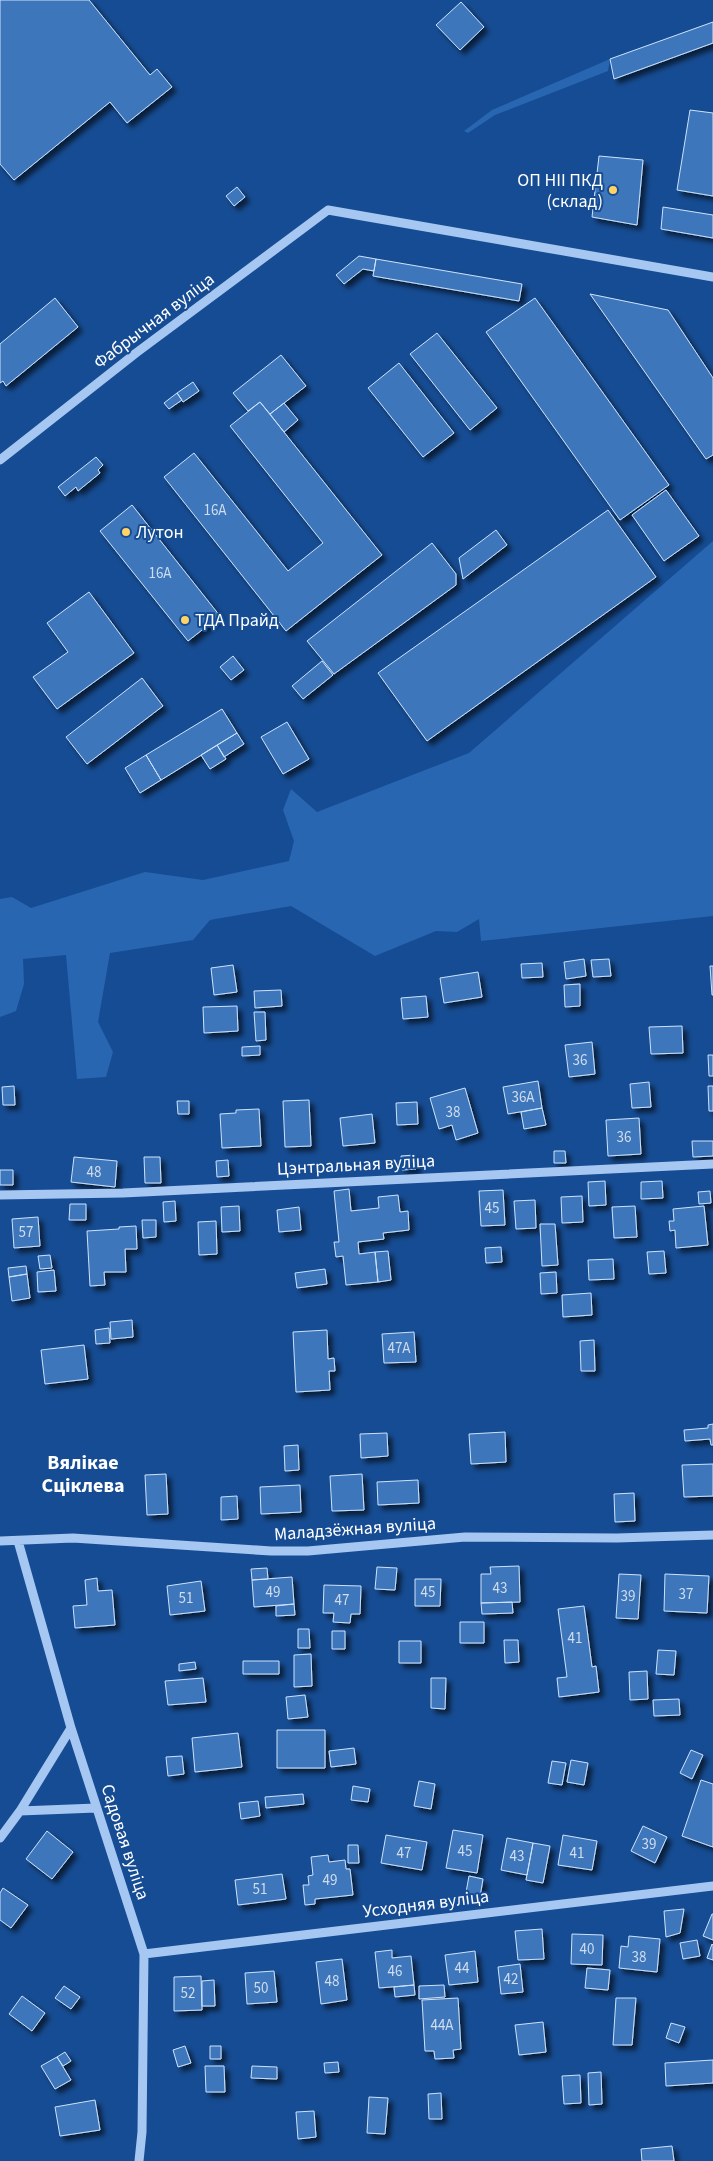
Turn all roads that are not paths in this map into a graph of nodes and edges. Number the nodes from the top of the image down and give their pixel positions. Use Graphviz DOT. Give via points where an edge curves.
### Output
graph roads {
  1 [pos="713,277"];
  2 [pos="0,460"];
  3 [pos="713,1164"];
  4 [pos="0,1195"];
  5 [pos="713,1535"];
  6 [pos="18,1540"];
  7 [pos="0,1541"];
  8 [pos="71,1728"];
  9 [pos="96,1808"];
  10 [pos="20,1811"];
  11 [pos="0,1838"];
  12 [pos="713,1886"];
  13 [pos="144,1954"];
  14 [pos="139,2161"];
  1 -- 2 [label="street, Фабрычная вуліца" via="328,210 144,347"];
  3 -- 4 [label="street, Цэнтральная вуліца" via="123,1193"];
  5 -- 6 [label="street, Маладзёжная вуліца" via="465,1537 308,1551 73,1538"];
  6 -- 7 [label="street, Маладзёжная вуліца"];
  6 -- 8 [label="street, Садовая вуліца"];
  8 -- 9 [label="street, Садовая вуліца"];
  8 -- 10 [label="street"];
  9 -- 10 [label="street"];
  9 -- 13 [label="street, Садовая вуліца"];
  10 -- 11 [label="street"];
  12 -- 13 [label="street, Усходняя вуліца"];
  13 -- 14 [label="street, Садовая вуліца"];
}
